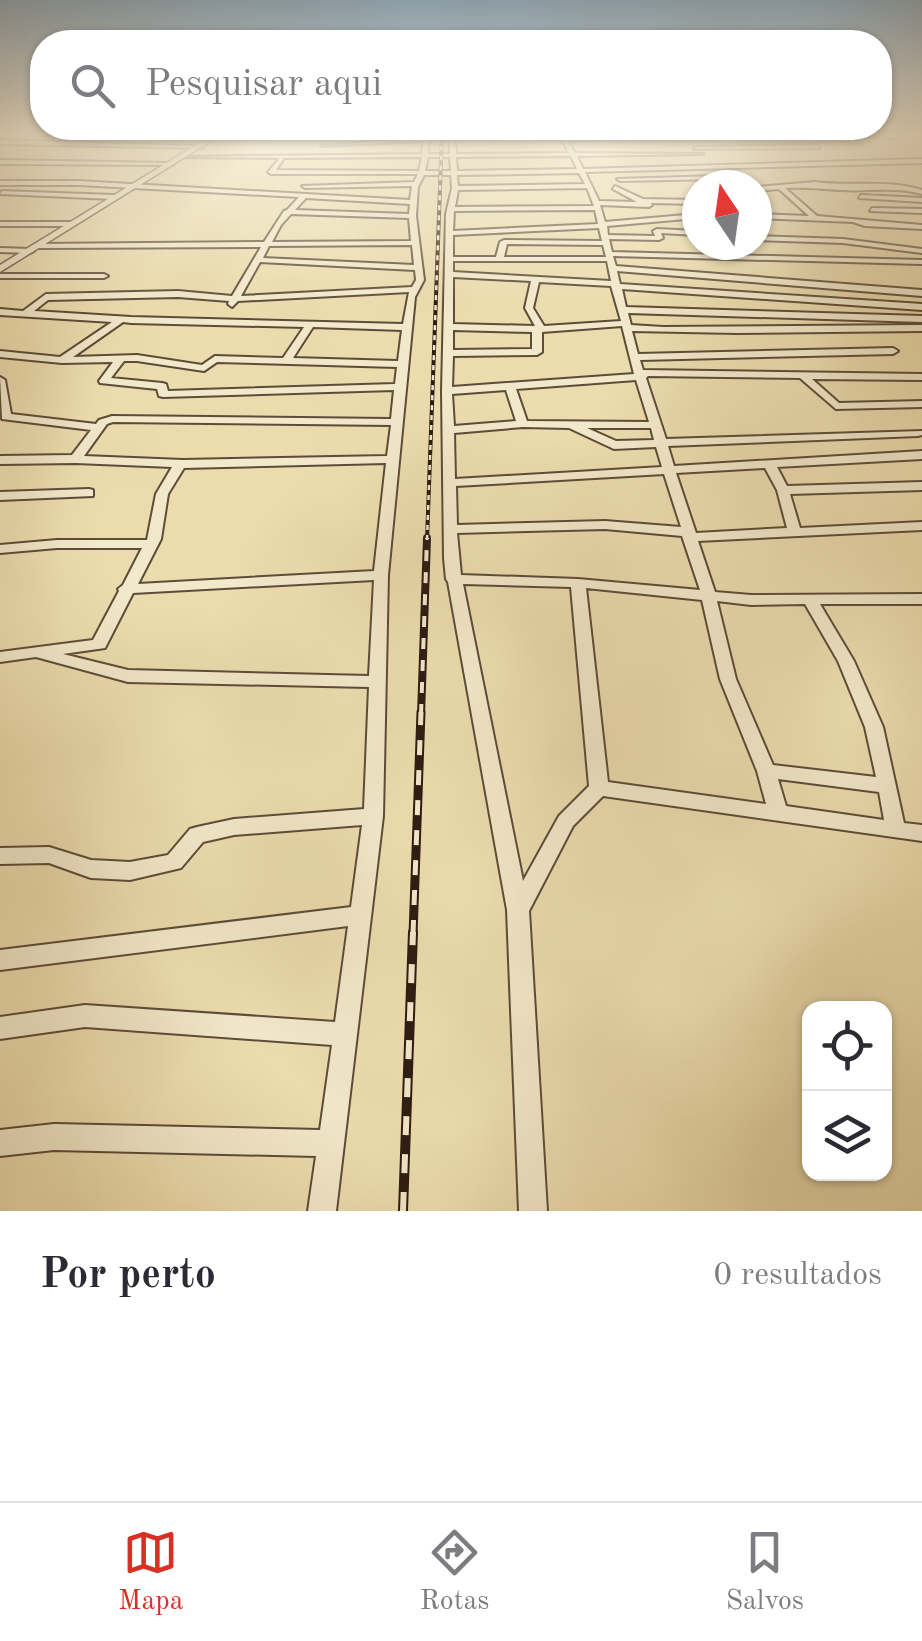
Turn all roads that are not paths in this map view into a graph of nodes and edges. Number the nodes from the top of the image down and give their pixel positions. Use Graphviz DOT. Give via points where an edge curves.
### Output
graph roads {
  1 [pos="123,191"];
  2 [pos="259,191"];
  3 [pos="310,191"];
  4 [pos="318,191"];
  5 [pos="353,191"];
  6 [pos="420,191"];
  7 [pos="451,191"];
  8 [pos="489,191"];
  9 [pos="500,191"];
  10 [pos="542,191"];
  11 [pos="591,191"];
  12 [pos="620,191"];
  13 [pos="785,191"];
  14 [pos="836,191"];
  15 [pos="859,191"];
  16 [pos="302,192"];
  17 [pos="843,192"];
  18 [pos="1,193"];
  19 [pos="792,195"];
  20 [pos="112,197"];
  21 [pos="543,199"];
  22 [pos="504,200"];
  23 [pos="922,201"];
  24 [pos="682,202"];
  25 [pos="646,203"];
  26 [pos="598,206"];
  27 [pos="537,208"];
  28 [pos="872,210"];
  29 [pos="922,211"];
  30 [pos="286,212"];
  31 [pos="682,217"];
  32 [pos="772,217"];
  33 [pos="815,218"];
  34 [pos="651,219"];
  35 [pos="854,220"];
  36 [pos="0,224"];
  37 [pos="71,224"];
  38 [pos="922,228"];
  39 [pos="550,230"];
  40 [pos="516,231"];
  41 [pos="656,231"];
  42 [pos="682,232"];
  43 [pos="450,233"];
  44 [pos="772,238"];
  45 [pos="559,242"];
  46 [pos="268,244"];
  47 [pos="417,244"];
  48 [pos="606,245"];
  49 [pos="34,249"];
  50 [pos="0,250"];
  51 [pos="922,251"];
  52 [pos="500,257"];
  53 [pos="258,260"];
  54 [pos="884,261"];
  55 [pos="922,262"];
  56 [pos="451,266"];
  57 [pos="420,268"];
  58 [pos="0,273"];
  59 [pos="104,276"];
  60 [pos="536,281"];
  61 [pos="901,281"];
  62 [pos="615,285"];
  63 [pos="415,289"];
  64 [pos="922,293"];
  65 [pos="234,299"];
  66 [pos="922,307"];
  67 [pos="0,312"];
  68 [pos="26,314"];
  69 [pos="922,319"];
  70 [pos="120,320"];
  71 [pos="222,320"];
  72 [pos="625,320"];
  73 [pos="310,325"];
  74 [pos="409,327"];
  75 [pos="450,327"];
  76 [pos="922,328"];
  77 [pos="539,330"];
  78 [pos="893,351"];
  79 [pos="449,353"];
  80 [pos="0,354"];
  81 [pos="634,357"];
  82 [pos="121,358"];
  83 [pos="62,360"];
  84 [pos="280,362"];
  85 [pos="402,364"];
  86 [pos="642,374"];
  87 [pos="802,374"];
  88 [pos="922,378"];
  89 [pos="0,380"];
  90 [pos="402,387"];
  91 [pos="510,387"];
  92 [pos="274,390"];
  93 [pos="447,391"];
  94 [pos="922,404"];
  95 [pos="895,406"];
  96 [pos="3,420"];
  97 [pos="397,422"];
  98 [pos="523,424"];
  99 [pos="570,424"];
  100 [pos="656,424"];
  101 [pos="98,428"];
  102 [pos="448,430"];
  103 [pos="920,435"];
  104 [pos="660,440"];
  105 [pos="922,455"];
  106 [pos="76,458"];
  107 [pos="395,459"];
  108 [pos="1,462"];
  109 [pos="180,464"];
  110 [pos="770,466"];
  111 [pos="667,470"];
  112 [pos="448,483"];
  113 [pos="922,486"];
  114 [pos="783,490"];
  115 [pos="89,493"];
  116 [pos="0,496"];
  117 [pos="922,526"];
  118 [pos="450,528"];
  119 [pos="795,533"];
  120 [pos="687,535"];
  121 [pos="151,544"];
  122 [pos="0,549"];
  123 [pos="381,575"];
  124 [pos="453,578"];
  125 [pos="578,584"];
  126 [pos="125,589"];
  127 [pos="708,597"];
  128 [pos="922,598"];
  129 [pos="811,601"];
  130 [pos="42,654"];
  131 [pos="0,658"];
  132 [pos="379,682"];
  133 [pos="766,771"];
  134 [pos="888,786"];
  135 [pos="599,788"];
  136 [pos="778,813"];
  137 [pos="374,816"];
  138 [pos="896,830"];
  139 [pos="922,833"];
  140 [pos="0,856"];
  141 [pos="518,910"];
  142 [pos="358,915"];
  143 [pos="0,960"];
  144 [pos="0,1028"];
  145 [pos="344,1034"];
  146 [pos="330,1142"];
  147 [pos="0,1143"];
  148 [pos="322,1211"];
  149 [pos="534,1211"];
  1 -- 20 [label="street"];
  2 -- 16 [label="street"];
  3 -- 16 [label="street"];
  4 -- 16 [label="street"];
  5 -- 30 [label="street"];
  6 -- 47 [label="street"];
  7 -- 43 [label="street"];
  8 -- 22 [label="street"];
  9 -- 27 [label="street"];
  10 -- 21 [label="street"];
  11 -- 26 [label="street"];
  12 -- 25 [label="street"];
  13 -- 19 [label="street"];
  14 -- 17 [label="street"];
  15 -- 17 [label="street"];
  16 -- 30 [label="street"];
  17 -- 19 [label="street"];
  17 -- 23 [label="street"];
  18 -- 20 [label="street"];
  19 -- 33 [label="street"];
  20 -- 37 [label="street"];
  23 -- 28 [label="street"];
  24 -- 25 [label="street"];
  25 -- 26 [label="street"];
  25 -- 34 [label="street"];
  26 -- 27 [label="street"];
  26 -- 48 [label="street"];
  27 -- 40 [label="street"];
  28 -- 29 [label="street"];
  28 -- 35 [label="street"];
  30 -- 46 [label="street"];
  31 -- 34 [label="street"];
  32 -- 33 [label="street"];
  33 -- 35 [label="street"];
  34 -- 41 [label="street"];
  34 -- 48 [label="street"];
  35 -- 38 [label="street"];
  36 -- 37 [label="street"];
  37 -- 49 [label="street"];
  39 -- 40 [label="street"];
  39 -- 45 [label="street"];
  39 -- 48 [label="street"];
  40 -- 43 [label="street"];
  41 -- 42 [label="street"];
  41 -- 48 [label="street" via="659,238"];
  43 -- 56 [label="street"];
  44 -- 51 [label="street"];
  45 -- 48 [label="street"];
  45 -- 52 [label="street" via="504,242"];
  46 -- 47 [label="street"];
  46 -- 49 [label="street"];
  46 -- 53 [label="street"];
  47 -- 57 [label="street"];
  48 -- 52 [label="street"];
  48 -- 54 [label="street"];
  48 -- 61 [label="street"];
  48 -- 62 [label="street"];
  49 -- 50 [label="street"];
  49 -- 58 [label="street"];
  52 -- 56 [label="street"];
  53 -- 57 [label="street"];
  53 -- 65 [label="street"];
  54 -- 55 [label="street"];
  54 -- 61 [label="street"];
  56 -- 60 [label="street"];
  56 -- 75 [label="street"];
  57 -- 63 [label="street"];
  58 -- 59 [label="street"];
  60 -- 62 [label="street"];
  60 -- 77 [label="street" via="529,308"];
  61 -- 64 [label="street"];
  62 -- 66 [label="street"];
  62 -- 72 [label="street"];
  63 -- 65 [label="street"];
  63 -- 74 [label="street"];
  65 -- 68 [label="street" via="46,297"];
  65 -- 71 [label="street"];
  67 -- 68 [label="street"];
  68 -- 70 [label="street"];
  69 -- 72 [label="street"];
  70 -- 71 [label="street"];
  70 -- 83 [label="street"];
  71 -- 73 [label="street"];
  72 -- 76 [label="street" via="690,332"];
  72 -- 77 [label="street"];
  72 -- 81 [label="street"];
  73 -- 74 [label="street"];
  73 -- 84 [label="street"];
  74 -- 85 [label="street"];
  75 -- 77 [label="street"];
  75 -- 79 [label="street"];
  77 -- 79 [label="street" via="533,352"];
  78 -- 81 [label="street"];
  79 -- 93 [label="street"];
  80 -- 83 [label="street"];
  81 -- 86 [label="street"];
  82 -- 83 [label="street"];
  82 -- 84 [label="street" via="204,368 215,360"];
  82 -- 92 [label="street" via="104,381 162,386 163,394"];
  84 -- 85 [label="street"];
  84 -- 92 [label="street"];
  85 -- 90 [label="street"];
  86 -- 87 [label="street"];
  86 -- 91 [label="street"];
  86 -- 100 [label="street"];
  87 -- 88 [label="street"];
  87 -- 95 [label="street" via="836,406"];
  89 -- 96 [label="street"];
  90 -- 92 [label="street"];
  90 -- 97 [label="street"];
  91 -- 93 [label="street"];
  91 -- 98 [label="street"];
  93 -- 102 [label="street"];
  94 -- 95 [label="street"];
  95 -- 103 [label="street"];
  96 -- 101 [label="street"];
  97 -- 101 [label="street" via="112,419"];
  97 -- 107 [label="street"];
  98 -- 99 [label="street"];
  98 -- 102 [label="street"];
  99 -- 100 [label="street"];
  99 -- 104 [label="street" via="614,445"];
  100 -- 104 [label="street"];
  101 -- 106 [label="street"];
  102 -- 112 [label="street"];
  103 -- 104 [label="street"];
  104 -- 111 [label="street"];
  105 -- 110 [label="street"];
  106 -- 108 [label="street"];
  106 -- 109 [label="street"];
  107 -- 109 [label="street"];
  107 -- 123 [label="street"];
  109 -- 121 [label="street" via="162,494"];
  110 -- 111 [label="street"];
  110 -- 114 [label="street"];
  111 -- 112 [label="street"];
  111 -- 120 [label="street"];
  112 -- 118 [label="street"];
  113 -- 114 [label="street"];
  114 -- 119 [label="street"];
  115 -- 116 [label="street"];
  117 -- 119 [label="street"];
  118 -- 120 [label="street" via="605,525"];
  118 -- 124 [label="street"];
  119 -- 120 [label="street"];
  120 -- 127 [label="street"];
  121 -- 122 [label="street"];
  121 -- 126 [label="street"];
  123 -- 126 [label="street"];
  123 -- 132 [label="street"];
  124 -- 125 [label="street"];
  124 -- 141 [label="street"];
  125 -- 127 [label="street"];
  125 -- 135 [label="street"];
  126 -- 130 [label="street" via="99,644"];
  127 -- 129 [label="street"];
  127 -- 133 [label="street" via="728,679"];
  128 -- 129 [label="street"];
  129 -- 134 [label="street" via="860,688"];
  130 -- 131 [label="street"];
  130 -- 132 [label="street" via="128,676"];
  132 -- 137 [label="street"];
  133 -- 134 [label="street"];
  133 -- 136 [label="street"];
  134 -- 138 [label="street"];
  135 -- 136 [label="street"];
  135 -- 141 [label="street" via="566,821"];
  136 -- 138 [label="street"];
  137 -- 140 [label="street" via="197,835 174,862 130,871 91,869 48,855"];
  137 -- 142 [label="street"];
  138 -- 139 [label="street"];
  141 -- 149 [label="street"];
  142 -- 143 [label="street"];
  142 -- 145 [label="street"];
  144 -- 145 [label="street" via="85,1016"];
  145 -- 146 [label="street"];
  146 -- 147 [label="street" via="54,1137"];
  146 -- 148 [label="street"];
}
